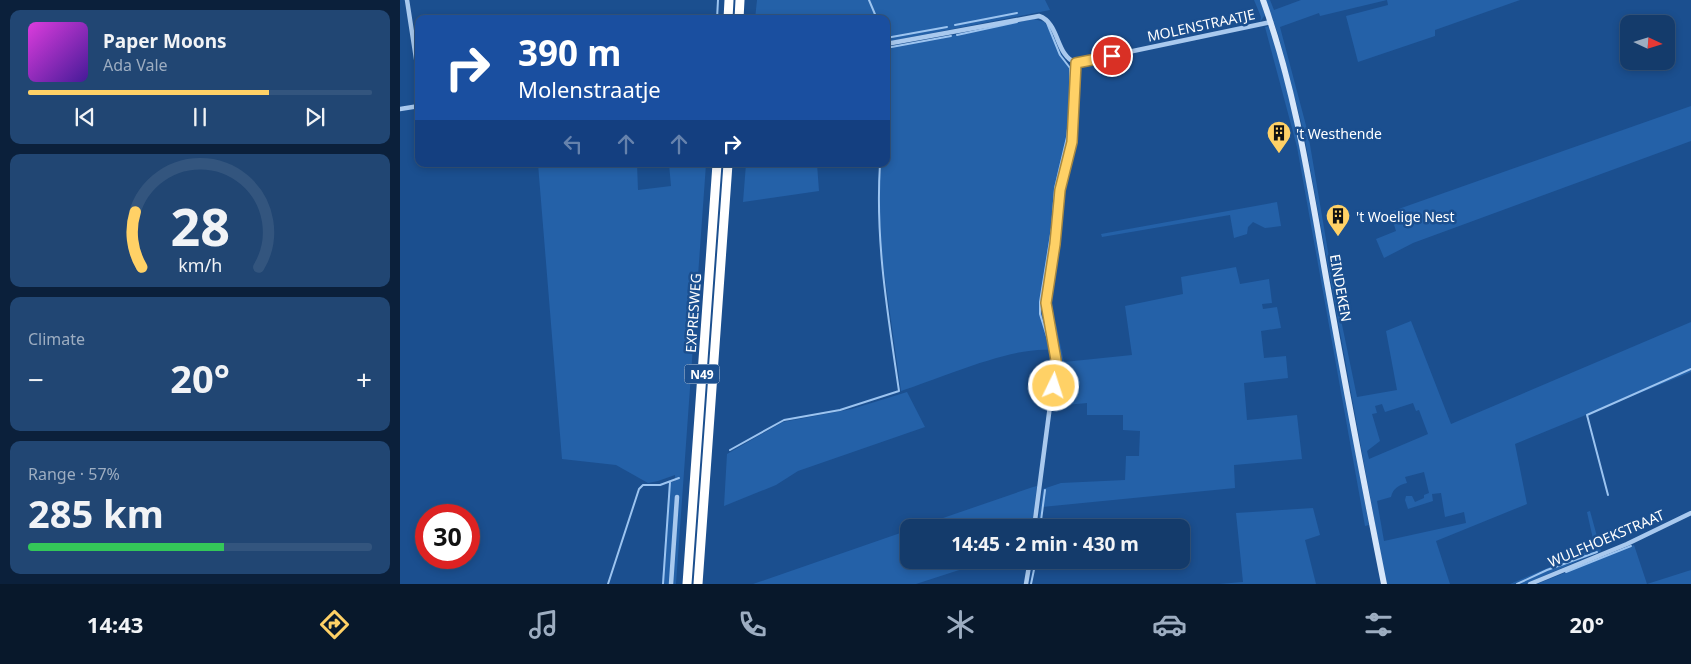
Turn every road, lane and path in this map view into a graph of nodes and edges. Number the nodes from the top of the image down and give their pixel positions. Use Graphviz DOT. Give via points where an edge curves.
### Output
graph roads {
  1 [pos="407,0"];
  2 [pos="729,0"];
  3 [pos="740,0"];
  4 [pos="1263,0"];
  5 [pos="728,15"];
  6 [pos="739,15"];
  7 [pos="1271,22"];
  8 [pos="890,43"];
  9 [pos="415,52"];
  10 [pos="1076,63"];
  11 [pos="415,107"];
  12 [pos="400,109"];
  13 [pos="717,167"];
  14 [pos="728,167"];
  15 [pos="677,497"];
  16 [pos="1691,513"];
  17 [pos="1035,519"];
  18 [pos="1028,569"];
  19 [pos="672,584"];
  20 [pos="687,584"];
  21 [pos="698,584"];
  22 [pos="1026,584"];
  23 [pos="1384,584"];
  24 [pos="1530,584"];
  1 -- 9 [label="street"];
  2 -- 5 [label="highway"];
  3 -- 6 [label="highway"];
  4 -- 7 [label="street, EINDEKEN"];
  7 -- 10 [label="street, MOLENSTRAATJE"];
  7 -- 23 [label="street, EINDEKEN" via="1303,143"];
  8 -- 10 [label="street" via="1040,16 1050,22 1064,55"];
  10 -- 17 [label="street" via="1072,142 1060,190 1047,284 1047,317 1056,360"];
  11 -- 12 [label="street"];
  13 -- 20 [label="highway, EXPRESWEG / N49"];
  14 -- 21 [label="highway, EXPRESWEG / N49"];
  15 -- 19 [label="street"];
  16 -- 24 [label="street, WULFHOEKSTRAAT"];
  18 -- 22 [label="street"];
}
